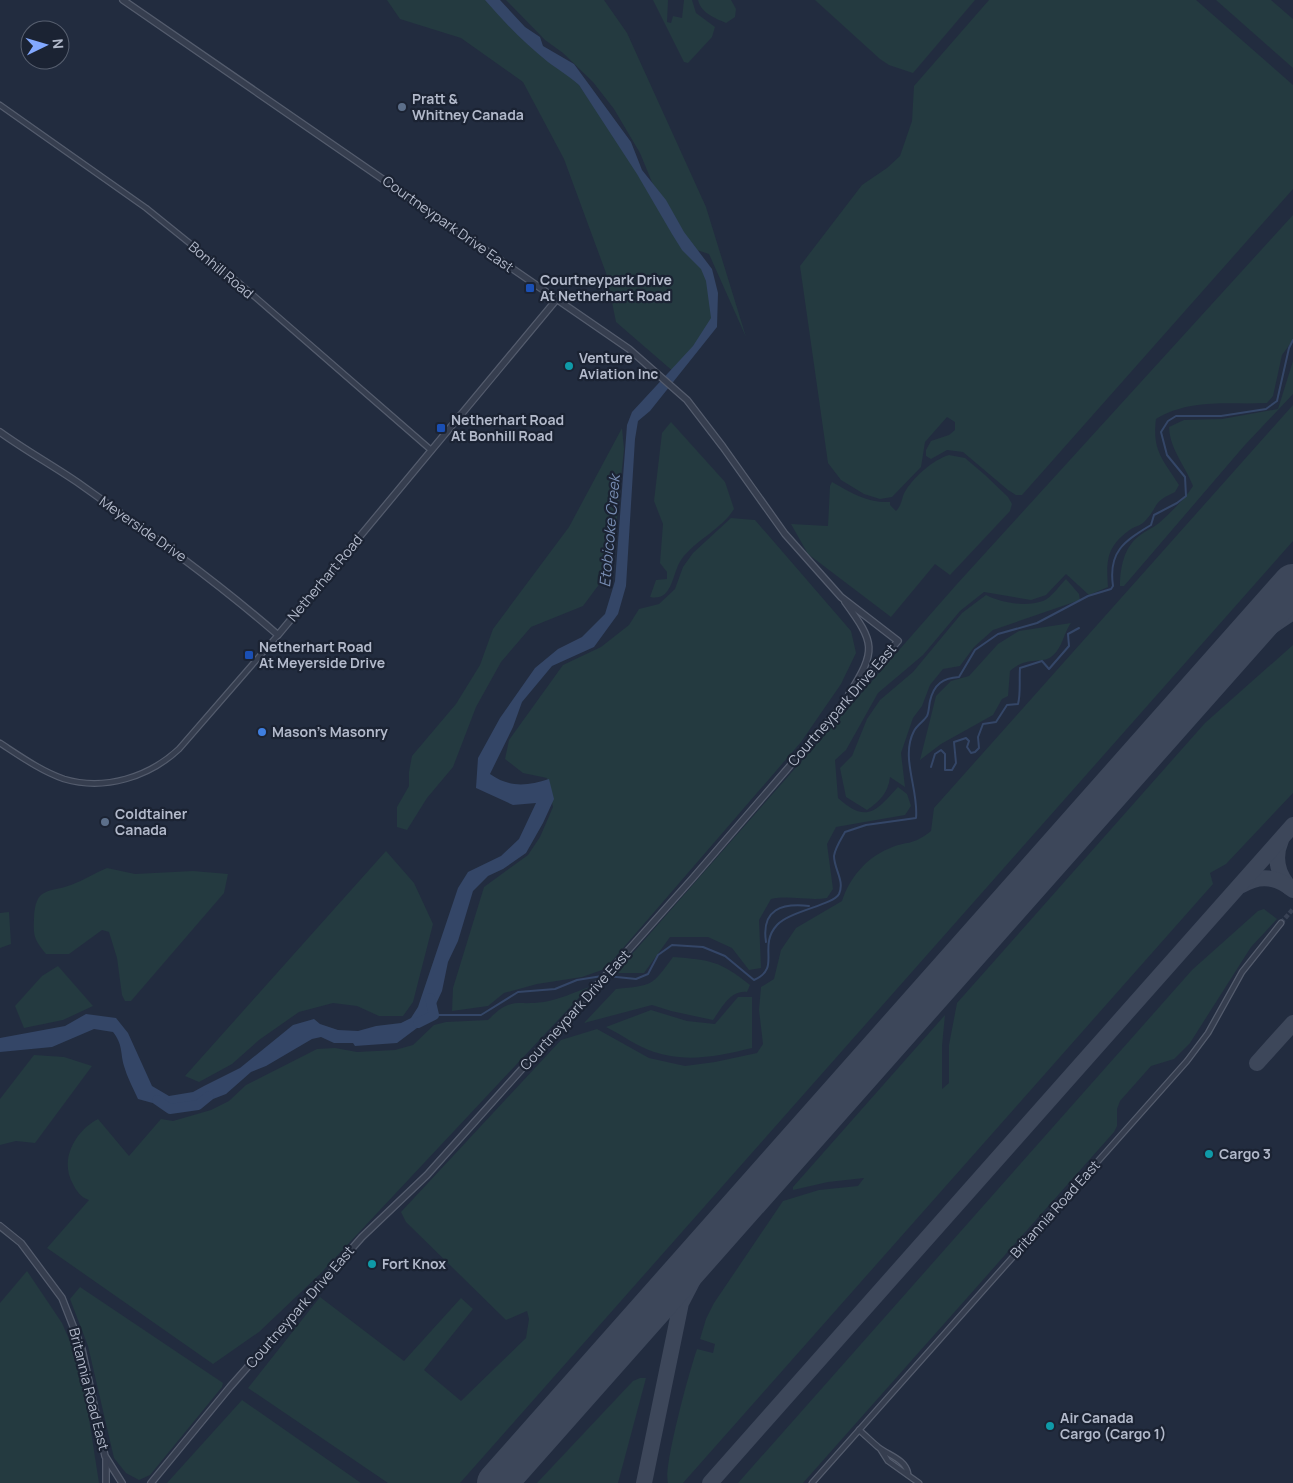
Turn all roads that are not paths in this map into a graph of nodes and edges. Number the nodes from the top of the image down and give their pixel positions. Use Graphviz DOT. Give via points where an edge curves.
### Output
graph roads {
  1 [pos="123,0"];
  2 [pos="0,105"];
  3 [pos="557,299"];
  4 [pos="0,432"];
  5 [pos="431,450"];
  6 [pos="841,597"];
  7 [pos="278,635"];
  8 [pos="841,705"];
  9 [pos="0,743"];
  10 [pos="1281,923"];
  11 [pos="0,1226"];
  12 [pos="859,1430"];
  13 [pos="106,1456"];
  14 [pos="106,1483"];
  15 [pos="122,1483"];
  16 [pos="151,1483"];
  17 [pos="812,1483"];
  18 [pos="919,1483"];
  1 -- 3 [label="street, Courtneypark Drive East"];
  2 -- 5 [label="street, Bonhill Road" via="152,213 239,283"];
  3 -- 5 [label="street, Netherhart Road"];
  3 -- 6 [label="street, Courtneypark Drive East" via="630,349 662,376 698,414 785,534"];
  4 -- 7 [label="street, Meyerside Drive" via="174,550"];
  5 -- 7 [label="street, Netherhart Road"];
  6 -- 8 [label="street" via="865,630 869,654 861,674"];
  6 -- 8 [label="street, Courtneypark Drive East" via="898,641"];
  7 -- 9 [label="street, Netherhart Road" via="179,749 167,760 138,776 103,782 65,779"];
  8 -- 16 [label="street, Courtneypark Drive East" via="416,1187 362,1236"];
  10 -- 12 [label="street, Britannia Road East" via="1242,972 1208,1033 1187,1061"];
  11 -- 13 [label="street, Britannia Road East" via="44,1271 64,1304 82,1350"];
  12 -- 17 [label="street, Britannia Road East"];
  12 -- 18 [label="street" via="880,1448 888,1461"];
  13 -- 14 [label="street"];
  13 -- 15 [label="street, Britannia Road East"];
}
